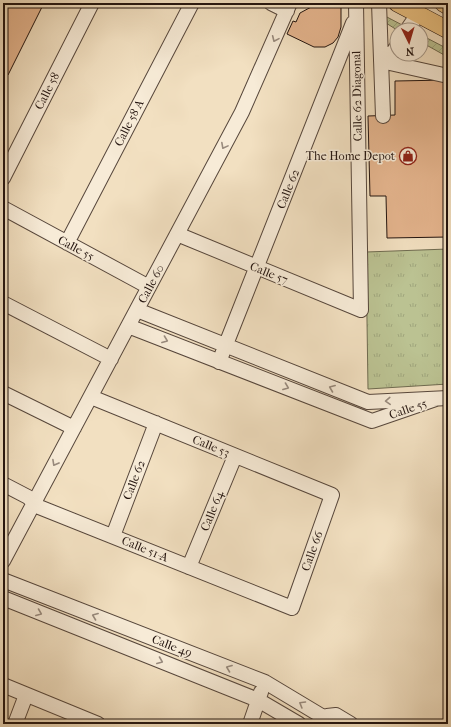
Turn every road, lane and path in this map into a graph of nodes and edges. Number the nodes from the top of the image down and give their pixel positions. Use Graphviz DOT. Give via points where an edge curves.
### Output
graph roads {
  1 [pos="92,3"];
  2 [pos="192,3"];
  3 [pos="271,3"];
  4 [pos="378,3"];
  5 [pos="397,3"];
  6 [pos="443,3"];
  7 [pos="448,5"];
  8 [pos="289,7"];
  9 [pos="356,10"];
  10 [pos="418,14"];
  11 [pos="412,22"];
  12 [pos="448,30"];
  13 [pos="389,55"];
  14 [pos="381,61"];
  15 [pos="448,76"];
  16 [pos="383,116"];
  17 [pos="3,178"];
  18 [pos="3,208"];
  19 [pos="177,234"];
  20 [pos="67,243"];
  21 [pos="256,268"];
  22 [pos="149,287"];
  23 [pos="3,302"];
  24 [pos="137,310"];
  25 [pos="361,310"];
  26 [pos="128,326"];
  27 [pos="226,345"];
  28 [pos="111,359"];
  29 [pos="220,362"];
  30 [pos="3,393"];
  31 [pos="91,398"];
  32 [pos="442,399"];
  33 [pos="156,423"];
  34 [pos="74,428"];
  35 [pos="235,456"];
  36 [pos="3,484"];
  37 [pos="332,495"];
  38 [pos="34,502"];
  39 [pos="113,536"];
  40 [pos="7,542"];
  41 [pos="3,561"];
  42 [pos="189,567"];
  43 [pos="3,580"];
  44 [pos="3,598"];
  45 [pos="292,608"];
  46 [pos="121,626"];
  47 [pos="114,642"];
  48 [pos="265,682"];
  49 [pos="3,685"];
  50 [pos="26,695"];
  51 [pos="258,700"];
  52 [pos="329,720"];
  53 [pos="15,724"];
  54 [pos="98,724"];
  55 [pos="250,724"];
  56 [pos="299,724"];
  57 [pos="351,724"];
  1 -- 17 [label="street, Calle 58"];
  2 -- 20 [label="street, Calle 58 A"];
  3 -- 8 [label="street"];
  4 -- 14 [label="street"];
  5 -- 10 [label="main road"];
  6 -- 7 [label="main road"];
  8 -- 19 [label="street, Calle 60, one-way" via="242,112"];
  9 -- 21 [label="street, Calle 62"];
  9 -- 25 [label="street, Calle 62 Diagonal"];
  10 -- 11 [label="street"];
  10 -- 12 [label="main road"];
  13 -- 14 [label="street"];
  14 -- 15 [label="street"];
  14 -- 16 [label="street"];
  18 -- 20 [label="street, Calle 55"];
  19 -- 21 [label="street, Calle 57"];
  19 -- 22 [label="street, Calle 60"];
  20 -- 22 [label="street, Calle 55"];
  21 -- 25 [label="street, Calle 57"];
  21 -- 27 [label="street, Calle 62"];
  22 -- 24 [label="street, Calle 60"];
  23 -- 28 [label="street"];
  24 -- 26 [label="street, Calle 60"];
  24 -- 27 [label="street, Calle 55"];
  26 -- 28 [label="street, Calle 60"];
  26 -- 29 [label="street, Calle 55, one-way"];
  27 -- 29 [label="street, Calle 62"];
  32 -- 27 [label="street, Calle 55, one-way" via="368,402"];
  28 -- 31 [label="street, Calle 60"];
  29 -- 32 [label="street, Calle 55, one-way" via="372,421"];
  30 -- 34 [label="street"];
  31 -- 33 [label="street, Calle 53"];
  31 -- 34 [label="street, Calle 60"];
  33 -- 35 [label="street, Calle 53"];
  33 -- 39 [label="street, Calle 62"];
  34 -- 38 [label="street, Calle 60, one-way"];
  35 -- 37 [label="street, Calle 53"];
  35 -- 42 [label="street, Calle 64"];
  36 -- 38 [label="street, Calle 51-A"];
  37 -- 45 [label="street, Calle 66"];
  38 -- 39 [label="street, Calle 51-A" via="39,507"];
  38 -- 40 [label="street, Calle 60"];
  39 -- 42 [label="street, Calle 51-A"];
  40 -- 41 [label="street, Calle 60"];
  42 -- 45 [label="street, Calle 51-A"];
  46 -- 43 [label="street, Calle 49, one-way"];
  44 -- 47 [label="street, Calle 49, one-way"];
  46 -- 47 [label="street"];
  48 -- 46 [label="street, Calle 49, one-way"];
  47 -- 51 [label="street, Calle 49, one-way"];
  48 -- 51 [label="street"];
  52 -- 48 [label="street, Calle 49, one-way"];
  49 -- 50 [label="street"];
  50 -- 53 [label="street"];
  50 -- 54 [label="street"];
  51 -- 55 [label="street"];
  51 -- 56 [label="street, Calle 49"];
  52 -- 57 [label="street" via="336,715"];
}
